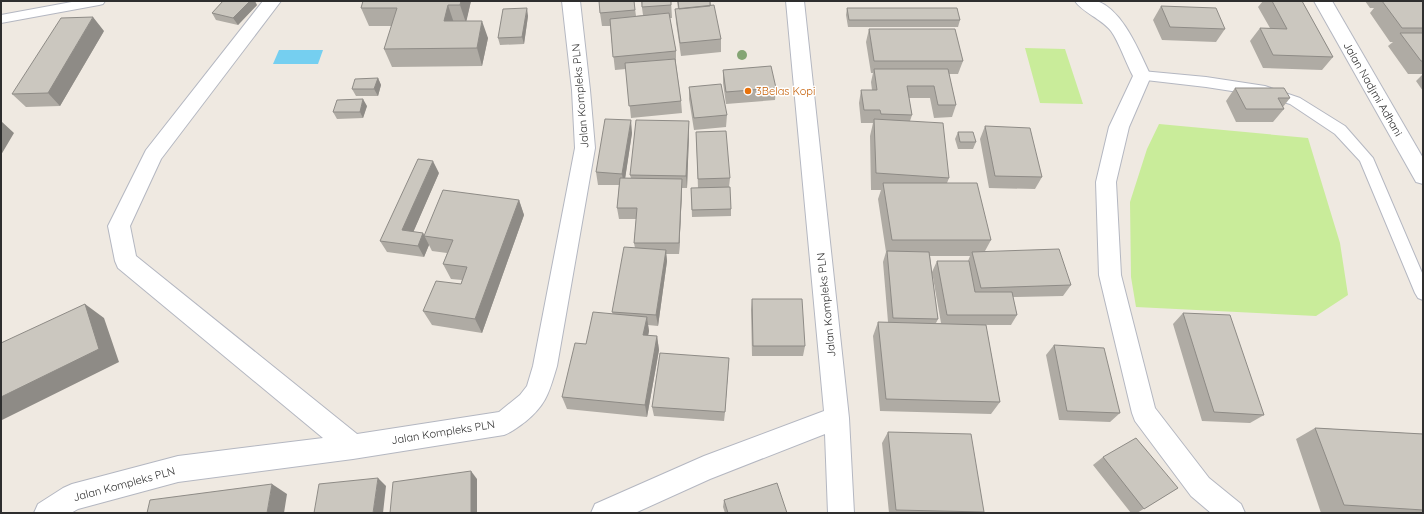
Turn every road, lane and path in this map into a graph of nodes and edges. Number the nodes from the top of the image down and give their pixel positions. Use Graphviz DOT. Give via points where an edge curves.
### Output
graph roads {
  1 [pos="99,1"];
  2 [pos="272,1"];
  3 [pos="571,1"];
  4 [pos="796,1"];
  5 [pos="1084,1"];
  6 [pos="1322,1"];
  7 [pos="1,19"];
  8 [pos="1142,76"];
  9 [pos="1423,176"];
  10 [pos="1423,293"];
  11 [pos="837,418"];
  12 [pos="353,446"];
  13 [pos="47,513"];
  14 [pos="604,513"];
  15 [pos="841,513"];
  16 [pos="1232,513"];
  1 -- 7 [label="lane"];
  2 -- 12 [label="street" via="153,154 119,226 126,261"];
  3 -- 12 [label="street, Jalan Kompleks PLN" via="585,148 557,311 537,392 529,403 504,422"];
  4 -- 11 [label="street, Jalan Kompleks PLN"];
  5 -- 8 [label="street" via="1102,12 1118,28"];
  6 -- 9 [label="street, Jalan Nadjmi Adhani"];
  8 -- 10 [label="lane" via="1206,82 1265,92 1295,101 1340,130 1366,158"];
  8 -- 16 [label="street" via="1119,127 1106,182 1110,275 1144,413 1200,487"];
  11 -- 14 [label="street" via="704,469"];
  11 -- 15 [label="street, Jalan Kompleks PLN"];
  12 -- 13 [label="street, Jalan Kompleks PLN" via="178,469 72,496"];
}
